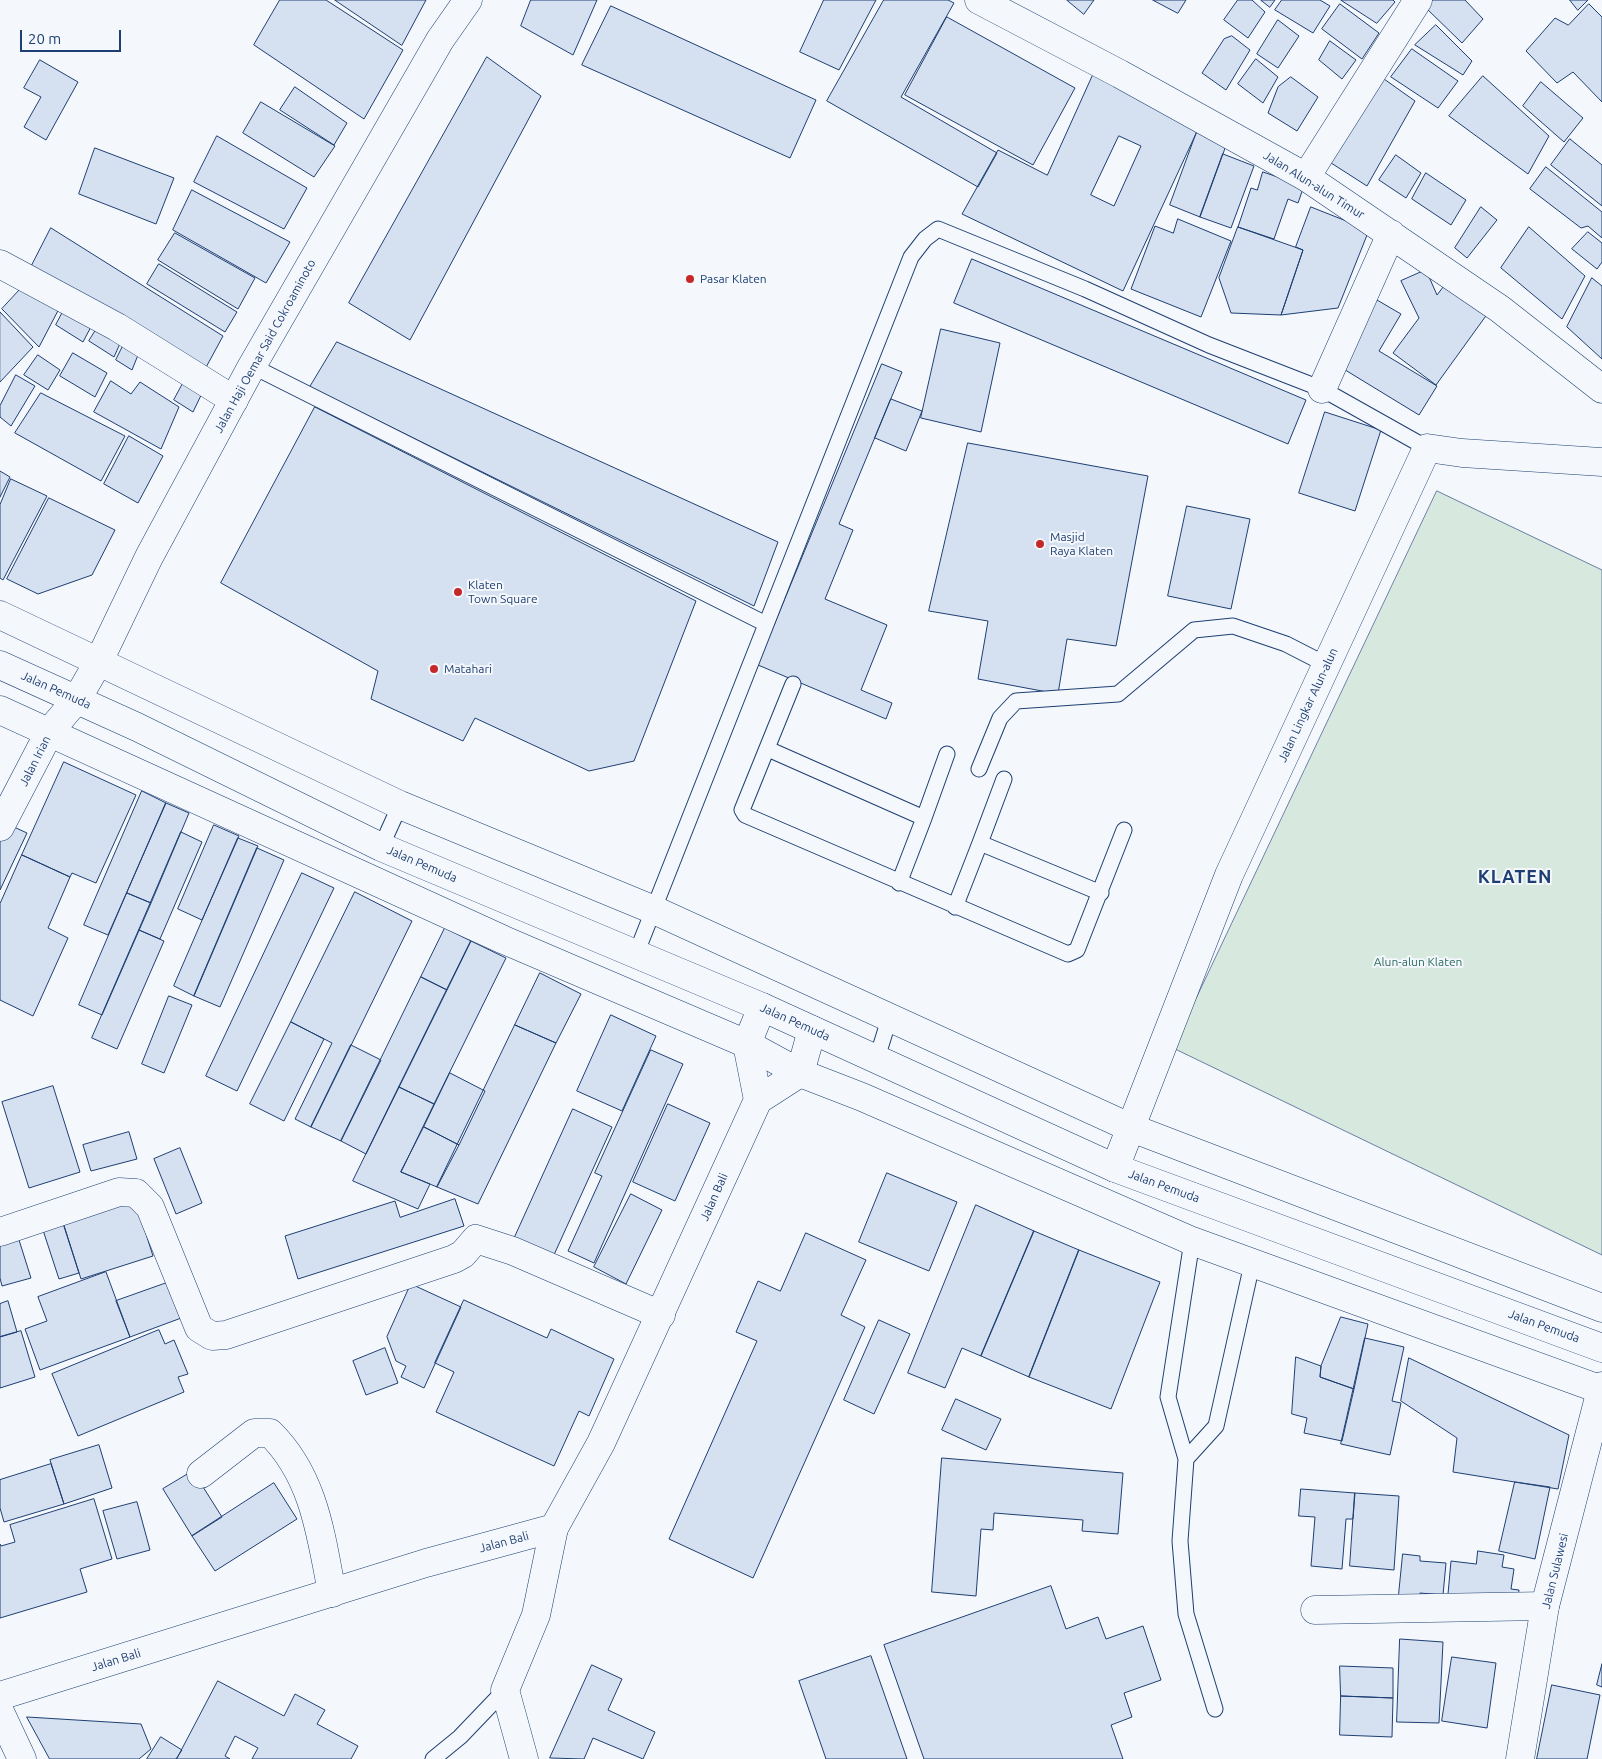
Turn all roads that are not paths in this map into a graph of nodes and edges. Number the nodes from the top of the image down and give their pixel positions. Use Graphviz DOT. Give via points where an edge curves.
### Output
graph roads {
  1 [pos="468,0"];
  2 [pos="980,0"];
  3 [pos="1418,0"];
  4 [pos="1306,177"];
  5 [pos="1390,234"];
  6 [pos="12,270"];
  7 [pos="252,366"];
  8 [pos="1322,389"];
  9 [pos="1602,389"];
  10 [pos="234,400"];
  11 [pos="1427,448"];
  12 [pos="1602,462"];
  13 [pos="0,615"];
  14 [pos="766,624"];
  15 [pos="100,661"];
  16 [pos="0,665"];
  17 [pos="1327,666"];
  18 [pos="793,684"];
  19 [pos="77,699"];
  20 [pos="0,710"];
  21 [pos="50,731"];
  22 [pos="768,749"];
  23 [pos="947,754"];
  24 [pos="979,768"];
  25 [pos="1004,779"];
  26 [pos="400,805"];
  27 [pos="924,818"];
  28 [pos="0,827"];
  29 [pos="1124,830"];
  30 [pos="980,843"];
  31 [pos="382,847"];
  32 [pos="899,883"];
  33 [pos="1101,893"];
  34 [pos="955,907"];
  35 [pos="654,910"];
  36 [pos="636,954"];
  37 [pos="762,1007"];
  38 [pos="890,1016"];
  39 [pos="812,1030"];
  40 [pos="747,1044"];
  41 [pos="877,1058"];
  42 [pos="800,1073"];
  43 [pos="758,1100"];
  44 [pos="1129,1127"];
  45 [pos="1115,1168"];
  46 [pos="0,1232"];
  47 [pos="1192,1241"];
  48 [pos="1252,1264"];
  49 [pos="1602,1308"];
  50 [pos="661,1314"];
  51 [pos="1602,1348"];
  52 [pos="1602,1388"];
  53 [pos="1186,1459"];
  54 [pos="201,1474"];
  55 [pos="554,1528"];
  56 [pos="332,1593"];
  57 [pos="1546,1606"];
  58 [pos="1315,1610"];
  59 [pos="505,1690"];
  60 [pos="0,1696"];
  61 [pos="1215,1709"];
  62 [pos="0,1712"];
  63 [pos="22,1759"];
  64 [pos="433,1759"];
  65 [pos="524,1759"];
  66 [pos="1520,1759"];
  1 -- 7 [label="street, Jalan Haji Oemar Said Cokroaminoto" via="440,40"];
  2 -- 4 [label="street, Jalan Alun-alun Timur"];
  3 -- 4 [label="street"];
  4 -- 5 [label="street, Jalan Alun-alun Timur"];
  5 -- 8 [label="street"];
  5 -- 9 [label="street, Jalan Alun-alun Timur" via="1500,309"];
  6 -- 10 [label="street" via="117,327"];
  7 -- 10 [label="street, Jalan Haji Oemar Said Cokroaminoto"];
  7 -- 14 [label="lane"];
  8 -- 11 [label="lane"];
  8 -- 14 [label="lane" via="1209,345 1085,289 938,229 911,257"];
  10 -- 15 [label="street, Jalan Haji Oemar Said Cokroaminoto" via="150,557"];
  11 -- 12 [label="street"];
  11 -- 17 [label="street, Jalan Lingkar Alun-alun"];
  13 -- 15 [label="street"];
  14 -- 35 [label="lane"];
  15 -- 19 [label="street, Jalan Haji Oemar Said Cokroaminoto"];
  15 -- 26 [label="street"];
  16 -- 19 [label="street, Jalan Pemuda"];
  17 -- 24 [label="lane" via="1286,644 1233,626 1194,630 1118,694 1016,701 1000,718"];
  17 -- 44 [label="street, Jalan Lingkar Alun-alun" via="1229,874"];
  18 -- 22 [label="lane"];
  19 -- 21 [label="street, Jalan Irian"];
  19 -- 31 [label="street, Jalan Pemuda"];
  20 -- 21 [label="street"];
  21 -- 28 [label="street, Jalan Irian"];
  21 -- 40 [label="street" via="504,940"];
  22 -- 27 [label="lane"];
  22 -- 32 [label="lane" via="742,810 745,815"];
  23 -- 27 [label="lane"];
  25 -- 30 [label="lane"];
  26 -- 31 [label="lane"];
  26 -- 35 [label="street"];
  27 -- 32 [label="lane"];
  29 -- 33 [label="lane"];
  30 -- 33 [label="lane"];
  30 -- 34 [label="lane"];
  31 -- 36 [label="street, Jalan Pemuda"];
  32 -- 34 [label="lane"];
  33 -- 34 [label="lane" via="1077,950 1068,954"];
  35 -- 36 [label="lane"];
  35 -- 38 [label="street"];
  36 -- 37 [label="street, Jalan Pemuda"];
  37 -- 39 [label="street, Jalan Pemuda"];
  37 -- 40 [label="street"];
  38 -- 41 [label="lane"];
  38 -- 44 [label="street"];
  39 -- 41 [label="street, Jalan Pemuda"];
  39 -- 42 [label="street"];
  40 -- 42 [label="street"];
  40 -- 43 [label="street"];
  41 -- 45 [label="street, Jalan Pemuda"];
  42 -- 43 [label="street"];
  42 -- 47 [label="street"];
  43 -- 50 [label="street, Jalan Bali"];
  44 -- 45 [label="street, Jalan Lingkar Alun-alun"];
  44 -- 49 [label="street"];
  45 -- 51 [label="street, Jalan Pemuda"];
  46 -- 50 [label="street" via="119,1192 136,1193 153,1213 199,1328 212,1336 226,1335 454,1259 463,1254 476,1238"];
  47 -- 48 [label="street"];
  47 -- 53 [label="lane" via="1168,1397"];
  48 -- 52 [label="street"];
  48 -- 53 [label="lane" via="1216,1426"];
  50 -- 55 [label="street, Jalan Bali" via="601,1442"];
  52 -- 57 [label="street, Jalan Sulawesi"];
  53 -- 61 [label="lane" via="1180,1541 1186,1614"];
  54 -- 56 [label="street" via="254,1433 270,1433 282,1445 308,1489 317,1515"];
  55 -- 56 [label="street, Jalan Bali"];
  55 -- 59 [label="street" via="536,1615"];
  56 -- 60 [label="street, Jalan Bali"];
  57 -- 58 [label="street"];
  57 -- 66 [label="street, Jalan Sulawesi"];
  59 -- 64 [label="lane" via="460,1737"];
  59 -- 65 [label="street"];
  62 -- 63 [label="street"];
}
